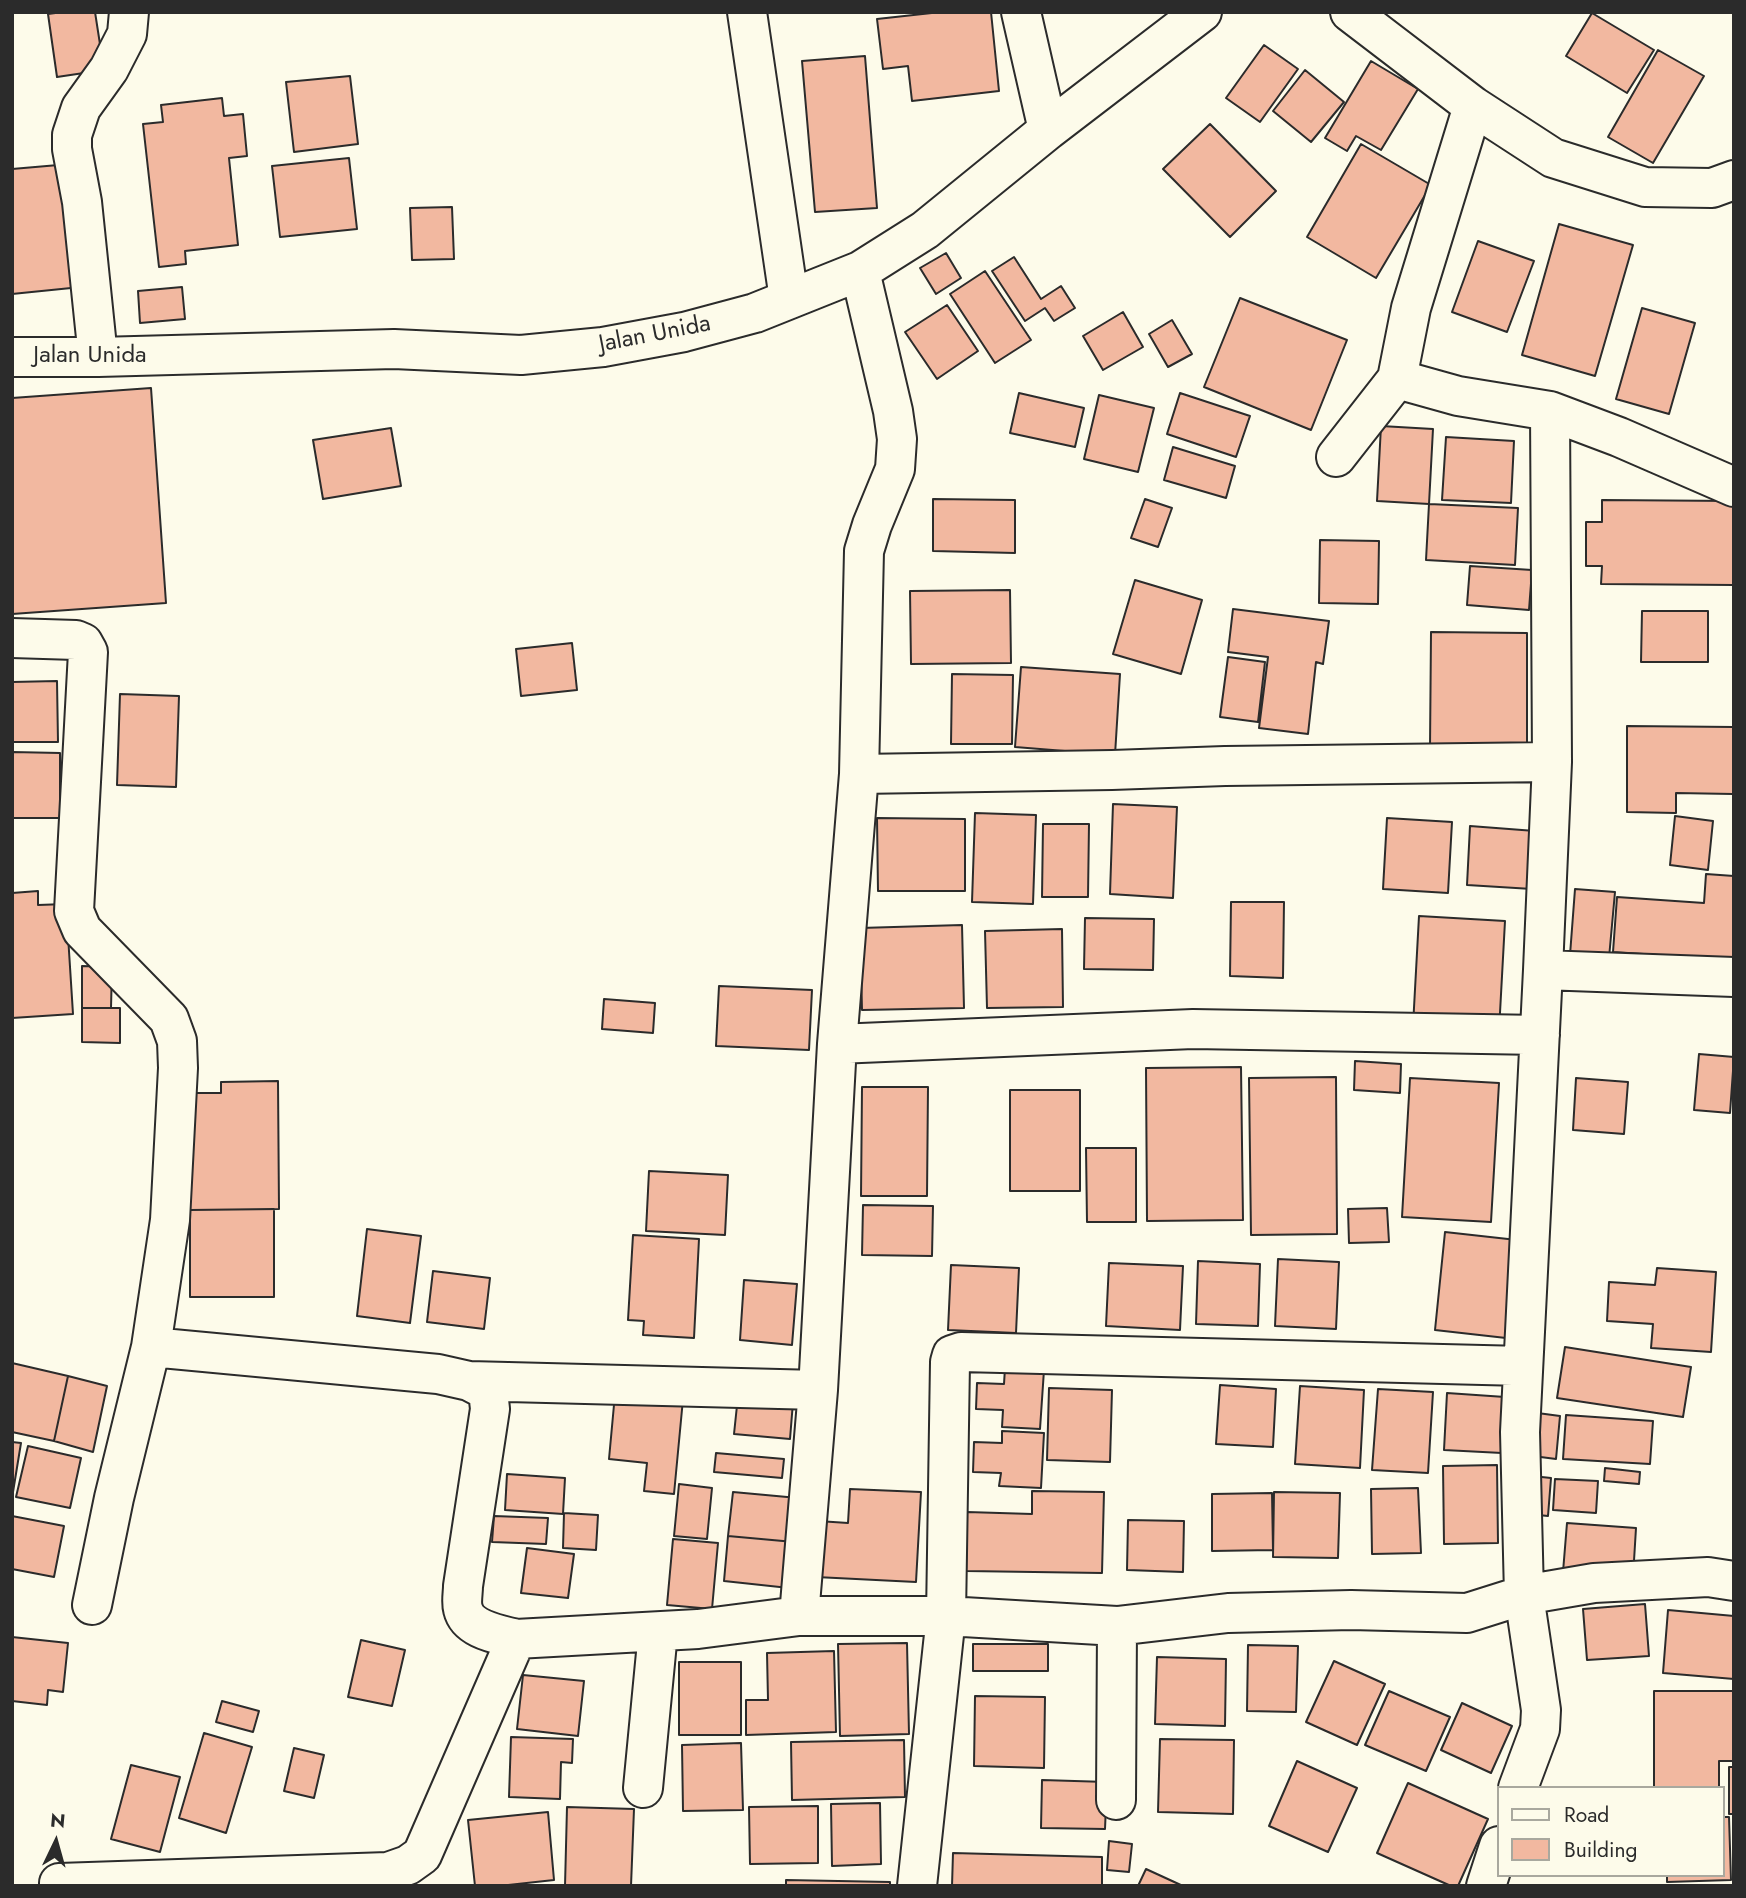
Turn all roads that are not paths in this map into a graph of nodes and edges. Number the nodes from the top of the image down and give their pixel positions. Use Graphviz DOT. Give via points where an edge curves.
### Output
graph roads {
  1 [pos="128,12"];
  2 [pos="747,12"];
  3 [pos="1021,12"];
  4 [pos="1202,12"];
  5 [pos="1350,12"];
  6 [pos="1473,106"];
  7 [pos="1048,130"];
  8 [pos="1734,180"];
  9 [pos="860,271"];
  10 [pos="789,299"];
  11 [pos="12,357"];
  12 [pos="98,358"];
  13 [pos="1396,379"];
  14 [pos="1550,411"];
  15 [pos="1336,457"];
  16 [pos="1734,487"];
  17 [pos="12,638"];
  18 [pos="1552,762"];
  19 [pos="859,774"];
  20 [pos="1544,970"];
  21 [pos="1734,977"];
  22 [pos="1540,1035"];
  23 [pos="837,1044"];
  24 [pos="151,1347"];
  25 [pos="1523,1366"];
  26 [pos="469,1381"];
  27 [pos="818,1390"];
  28 [pos="1734,1581"];
  29 [pos="1524,1595"];
  30 [pos="92,1605"];
  31 [pos="799,1616"];
  32 [pos="946,1616"];
  33 [pos="1117,1626"];
  34 [pos="658,1632"];
  35 [pos="516,1639"];
  36 [pos="1519,1786"];
  37 [pos="643,1788"];
  38 [pos="1116,1800"];
  39 [pos="1498,1849"];
  40 [pos="59,1882"];
  41 [pos="917,1886"];
  42 [pos="1486,1886"];
  1 -- 12 [label="street" via="127,34 81,108 72,135"];
  2 -- 10 [label="street"];
  3 -- 7 [label="street"];
  4 -- 7 [label="street, Jalan Unida"];
  5 -- 6 [label="street"];
  6 -- 8 [label="street" via="1553,158 1645,187 1712,188"];
  6 -- 13 [label="street" via="1411,308"];
  7 -- 9 [label="street, Jalan Unida" via="925,230"];
  9 -- 10 [label="street, Jalan Unida"];
  9 -- 19 [label="street" via="897,439 895,469 864,551"];
  10 -- 12 [label="street, Jalan Unida" via="684,332 603,347 521,355 394,349"];
  11 -- 12 [label="street, Jalan Unida"];
  13 -- 14 [label="street" via="1458,396"];
  13 -- 15 [label="street"];
  14 -- 16 [label="street"];
  14 -- 18 [label="street"];
  17 -- 24 [label="street" via="76,640 88,652 74,911 82,930 169,1019 177,1041 170,1220"];
  18 -- 19 [label="street"];
  18 -- 20 [label="street"];
  19 -- 23 [label="street"];
  20 -- 21 [label="street"];
  20 -- 22 [label="street"];
  22 -- 23 [label="street" via="1193,1029"];
  22 -- 25 [label="street"];
  23 -- 27 [label="street"];
  24 -- 26 [label="street" via="438,1374"];
  24 -- 30 [label="street"];
  25 -- 29 [label="street"];
  25 -- 32 [label="street" via="952,1355"];
  26 -- 27 [label="street"];
  26 -- 35 [label="street" via="488,1391 489,1409 462,1607 468,1621"];
  27 -- 31 [label="street"];
  28 -- 29 [label="street" via="1708,1577 1594,1583"];
  29 -- 33 [label="street" via="1466,1613 1228,1613"];
  29 -- 36 [label="street" via="1541,1710 1540,1729"];
  31 -- 32 [label="street"];
  31 -- 34 [label="street"];
  32 -- 33 [label="street"];
  32 -- 41 [label="street"];
  33 -- 38 [label="street"];
  34 -- 35 [label="street"];
  34 -- 37 [label="street"];
  35 -- 40 [label="street" via="422,1855 408,1866 388,1871"];
  39 -- 42 [label="street"];
}
